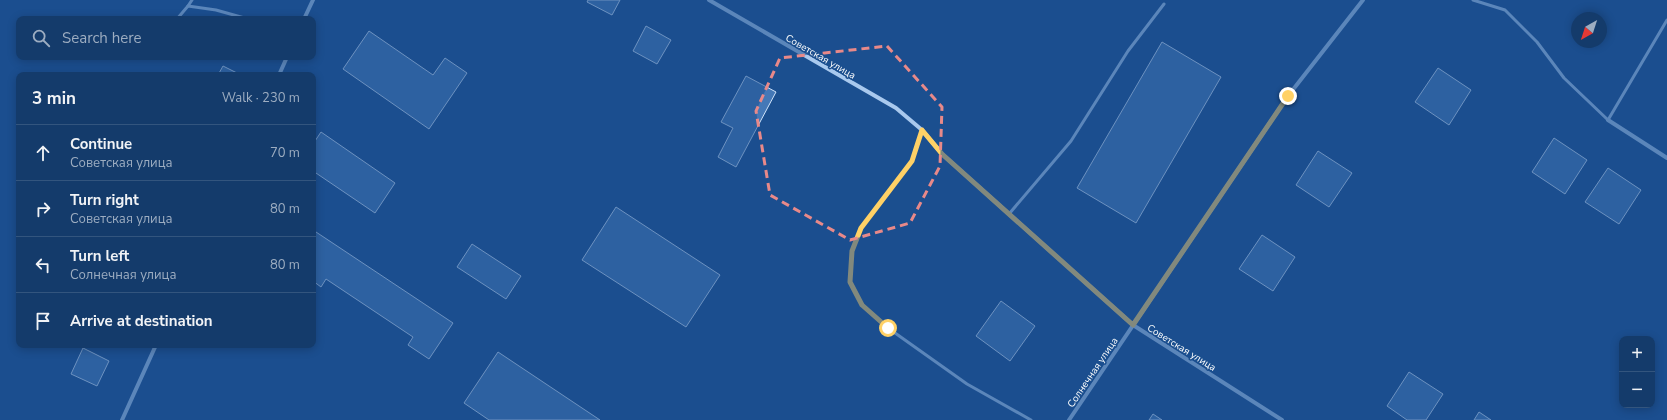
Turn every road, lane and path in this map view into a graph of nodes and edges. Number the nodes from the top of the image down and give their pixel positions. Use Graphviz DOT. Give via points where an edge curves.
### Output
graph roads {
  1 [pos="192,0"];
  2 [pos="313,0"];
  3 [pos="709,0"];
  4 [pos="1363,0"];
  5 [pos="1473,0"];
  6 [pos="1164,4"];
  7 [pos="188,6"];
  8 [pos="180,16"];
  9 [pos="237,16"];
  10 [pos="305,16"];
  11 [pos="1667,20"];
  12 [pos="286,60"];
  13 [pos="280,72"];
  14 [pos="1608,120"];
  15 [pos="922,130"];
  16 [pos="1667,158"];
  17 [pos="1008,214"];
  18 [pos="1133,325"];
  19 [pos="155,348"];
  20 [pos="122,420"];
  21 [pos="1031,420"];
  22 [pos="1069,420"];
  23 [pos="1282,420"];
  1 -- 7 [label="lane"];
  2 -- 10 [label="street"];
  3 -- 15 [label="street, Советская улица" via="896,108"];
  4 -- 18 [label="street, Солнечная улица" via="1288,96"];
  5 -- 14 [label="lane" via="1505,10 1537,42 1564,78"];
  6 -- 17 [label="lane" via="1128,51 1071,141"];
  7 -- 8 [label="lane"];
  7 -- 9 [label="lane"];
  11 -- 14 [label="lane"];
  12 -- 13 [label="street"];
  14 -- 16 [label="street"];
  15 -- 17 [label="street, Советская улица" via="942,154"];
  15 -- 21 [label="lane" via="912,161 861,228 852,251 850,282 862,305 888,328 967,384"];
  17 -- 18 [label="street, Советская улица"];
  18 -- 22 [label="street, Солнечная улица"];
  18 -- 23 [label="street, Советская улица"];
  19 -- 20 [label="street"];
}
